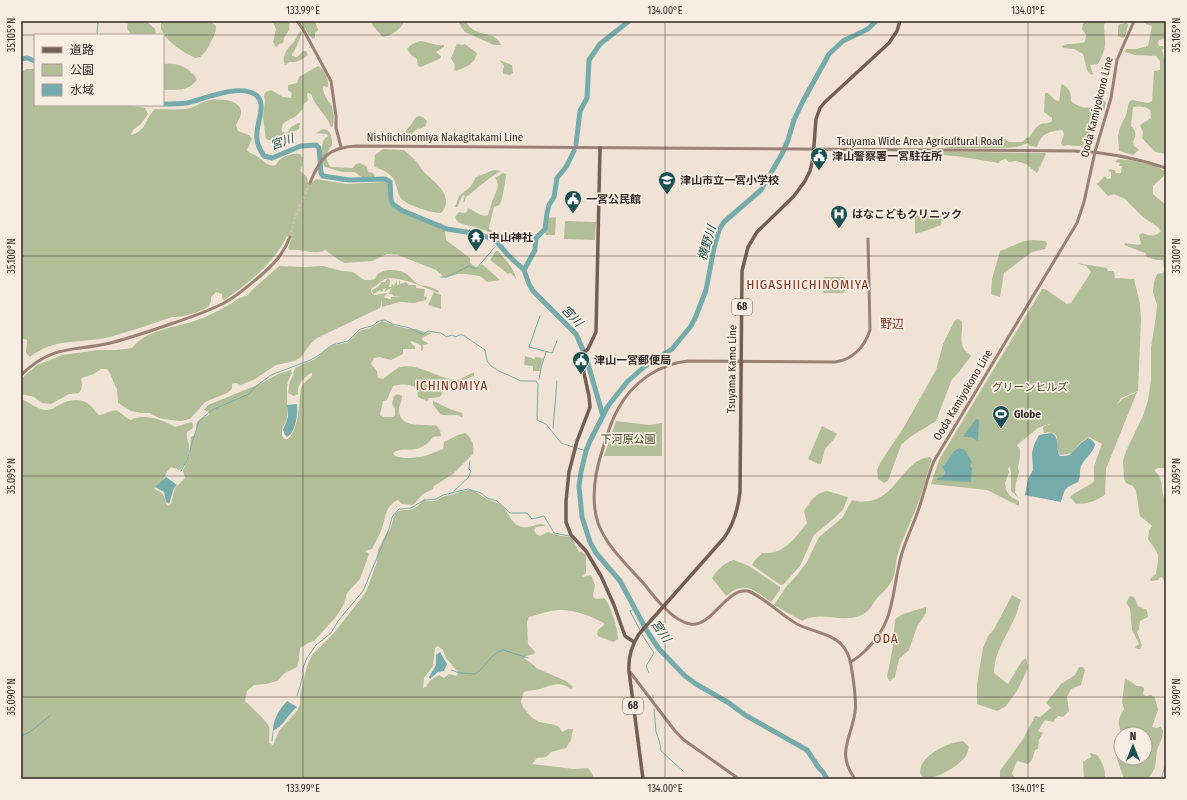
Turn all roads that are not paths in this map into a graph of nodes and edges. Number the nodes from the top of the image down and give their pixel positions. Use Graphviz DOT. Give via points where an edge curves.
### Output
graph roads {
  1 [pos="297,21"];
  2 [pos="900,21"];
  3 [pos="1134,21"];
  4 [pos="341,147"];
  5 [pos="600,148"];
  6 [pos="814,149"];
  7 [pos="1095,152"];
  8 [pos="1166,168"];
  9 [pos="310,183"];
  10 [pos="290,237"];
  11 [pos="868,239"];
  12 [pos="741,362"];
  13 [pos="21,375"];
  14 [pos="663,607"];
  15 [pos="634,642"];
  16 [pos="850,662"];
  17 [pos="629,671"];
  18 [pos="640,686"];
  19 [pos="631,690"];
  20 [pos="643,779"];
  21 [pos="739,779"];
  22 [pos="855,779"];
  1 -- 4 [label="main road" via="331,80 336,128"];
  2 -- 6 [label="main road, Tsuyama Kamo Line / 68" via="889,43 820,108 815,124"];
  3 -- 7 [label="main road, Ooda Kamiyokono Line" via="1117,60 1108,108"];
  4 -- 5 [label="main road, Nishiichinomiya Nakagitakami Line"];
  4 -- 9 [label="main road, Nishiichinomiya Nakagitakami Line" via="327,154 320,162"];
  5 -- 6 [label="main road, Tsuyama Wide Area Agricultural Road"];
  5 -- 15 [label="main road" via="596,332 587,351 580,355 590,407 576,441 569,472 566,522 571,535 586,551 601,576 625,636"];
  6 -- 7 [label="main road, Tsuyama Wide Area Agricultural Road"];
  6 -- 12 [label="main road, Tsuyama Kamo Line / 68" via="812,166 805,182 760,228 748,247 742,271"];
  7 -- 8 [label="main road, Tsuyama Wide Area Agricultural Road" via="1132,158"];
  7 -- 16 [label="main road, Ooda Kamiyokono Line" via="1083,207 1073,231 933,464 899,562 895,592 887,620 870,645 858,658"];
  10 -- 13 [label="main road" via="278,260 226,302 197,315 120,341 58,351 40,360"];
  11 -- 12 [label="main road" via="870,330 857,352 835,362"];
  12 -- 14 [label="main road, Tsuyama Kamo Line / 68" via="740,492 736,516 724,538"];
  12 -- 14 [label="main road" via="682,362 661,368 648,376 631,390 618,408 599,458 594,500 598,523 608,542"];
  14 -- 15 [label="main road, Tsuyama Kamo Line / 68"];
  14 -- 16 [label="main road" via="686,623 698,624 734,595 741,591 748,592 796,623 838,641 845,648"];
  15 -- 17 [label="main road, Tsuyama Kamo Line / 68"];
  16 -- 22 [label="main road" via="856,708 845,754"];
  17 -- 18 [label="main road"];
  17 -- 19 [label="main road, Tsuyama Kamo Line / 68"];
  18 -- 19 [label="main road" via="635,686"];
  18 -- 21 [label="main road" via="684,740"];
  19 -- 20 [label="main road, Tsuyama Kamo Line / 68"];
}
